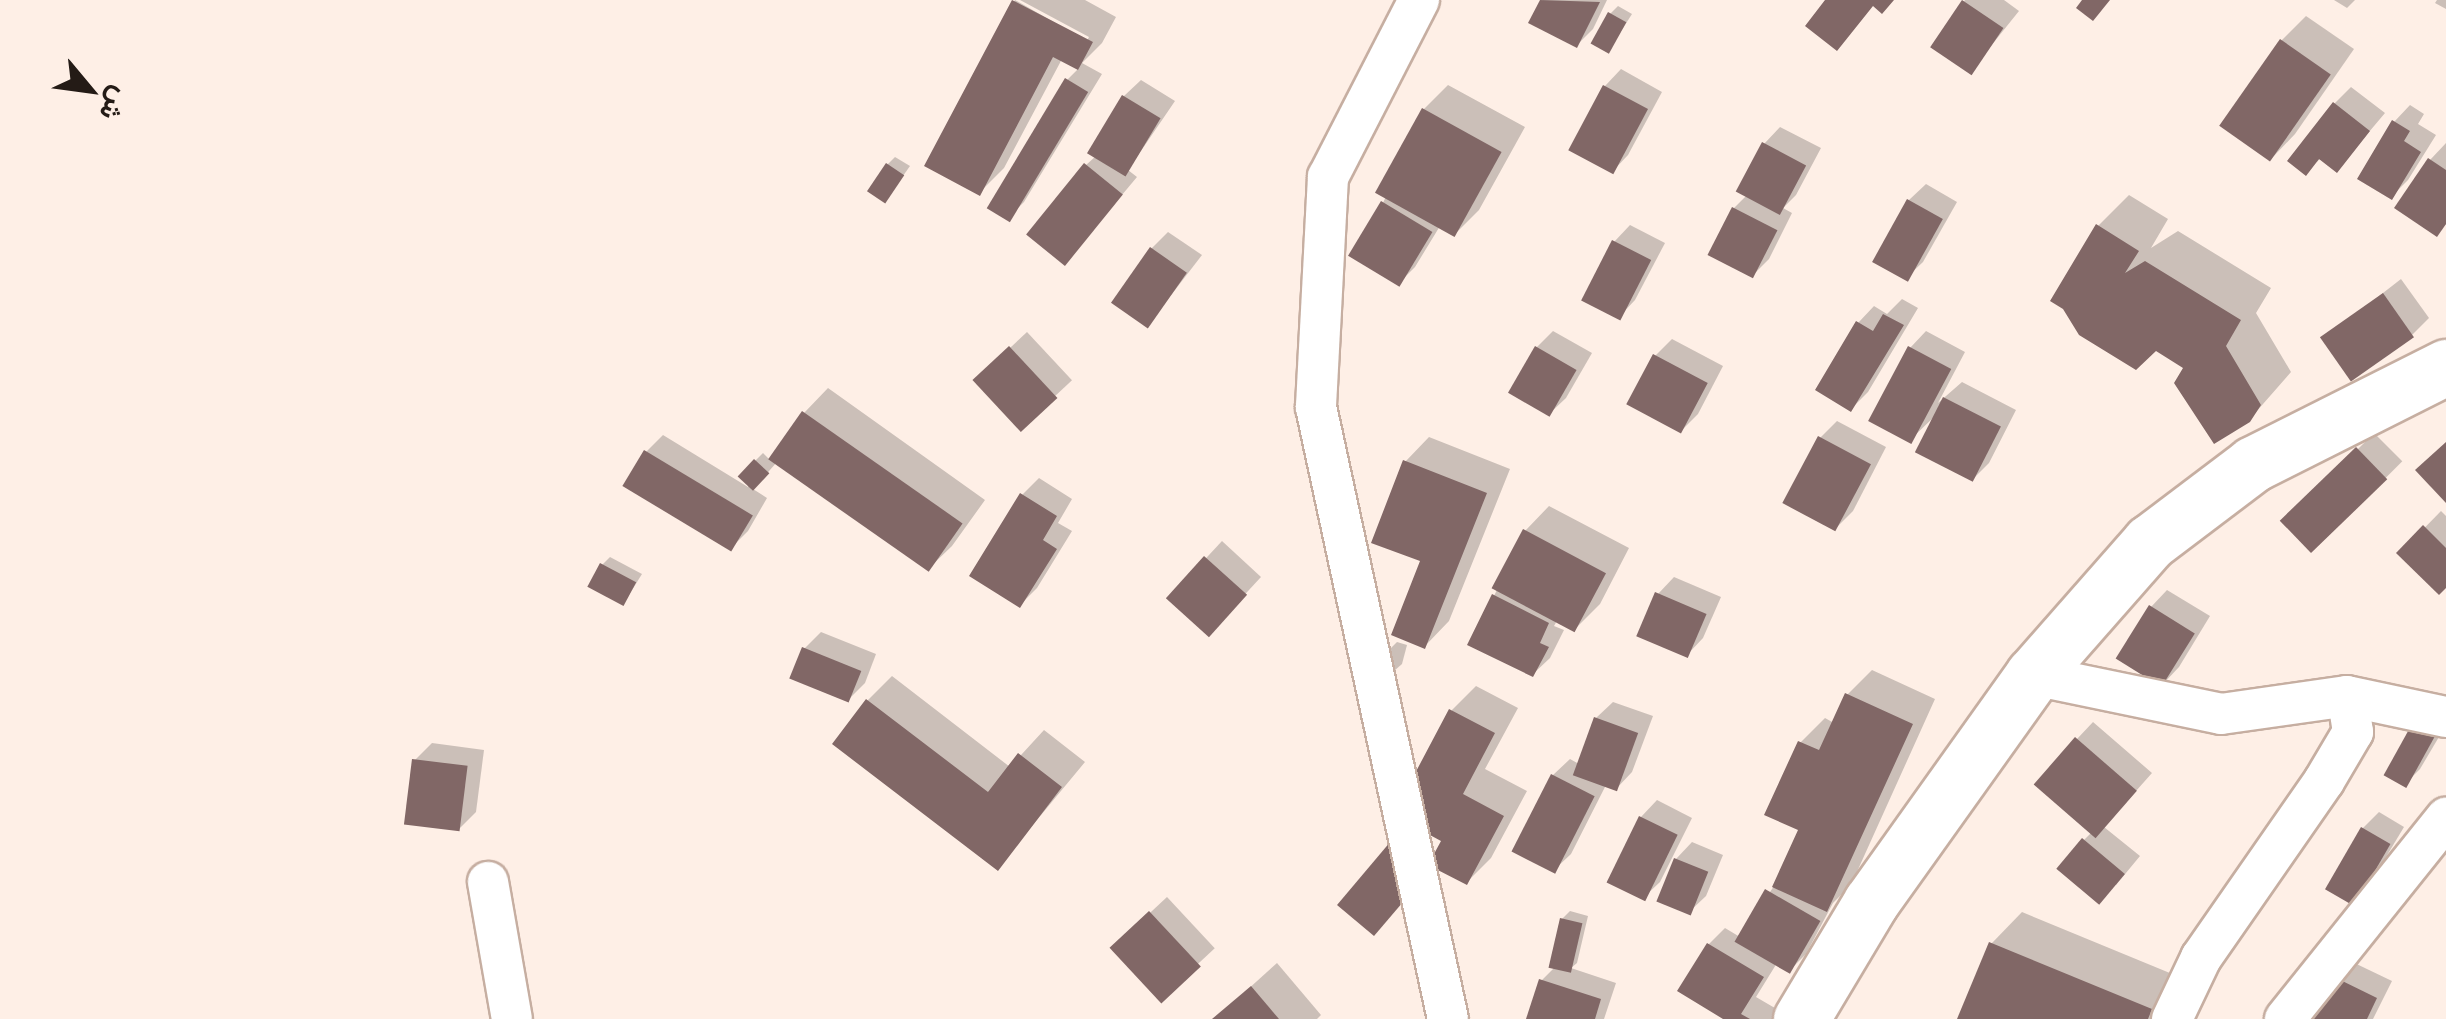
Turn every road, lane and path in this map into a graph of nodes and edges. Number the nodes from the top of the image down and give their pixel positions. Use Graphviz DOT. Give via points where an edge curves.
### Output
graph roads {
  1 [pos="1419,0"];
  2 [pos="2446,367"];
  3 [pos="2033,675"];
  4 [pos="2347,696"];
  5 [pos="2446,717"];
  6 [pos="2446,818"];
  7 [pos="488,882"];
  8 [pos="512,1019"];
  9 [pos="1448,1019"];
  10 [pos="1801,1019"];
  11 [pos="2172,1019"];
  12 [pos="2284,1019"];
  1 -- 9 [label="street" via="1328,177 1316,407"];
  2 -- 3 [label="main road" via="2254,464 2150,542"];
  3 -- 4 [label="street" via="2221,714"];
  3 -- 10 [label="main road" via="1871,902"];
  4 -- 5 [label="street"];
  4 -- 11 [label="street" via="2352,732 2201,958"];
  6 -- 12 [label="street"];
  7 -- 8 [label="street"];
}
